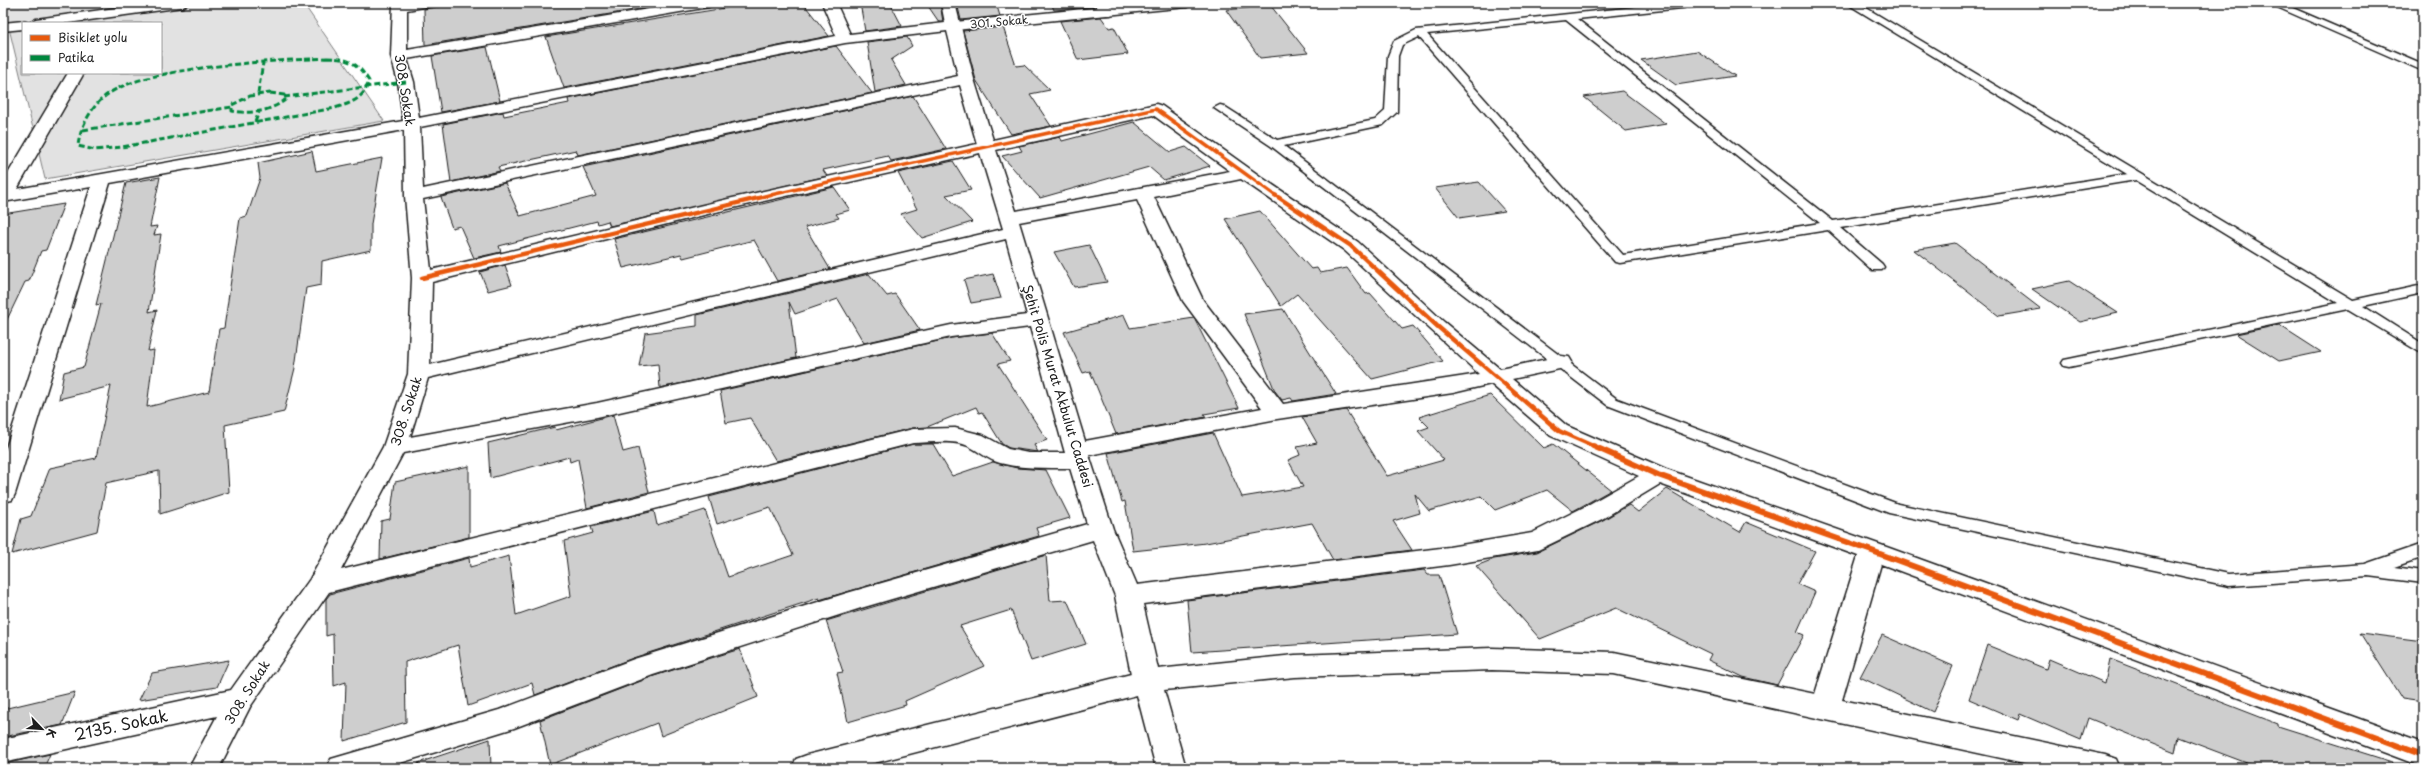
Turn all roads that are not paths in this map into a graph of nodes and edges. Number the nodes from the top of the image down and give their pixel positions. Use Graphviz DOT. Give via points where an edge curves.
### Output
graph roads {
  1 [pos="183,3"];
  2 [pos="424,3"];
  3 [pos="709,3"];
  4 [pos="829,3"];
  5 [pos="948,3"];
  6 [pos="1187,3"];
  7 [pos="1701,3"];
  8 [pos="1851,3"];
  9 [pos="2273,3"];
  10 [pos="399,5"];
  11 [pos="1104,7"];
  12 [pos="1569,17"];
  13 [pos="104,18"];
  14 [pos="50,22"];
  15 [pos="22,25"];
  16 [pos="955,26"];
  17 [pos="3,27"];
  18 [pos="1420,32"];
  19 [pos="845,39"];
  20 [pos="398,56"];
  21 [pos="2423,68"];
  22 [pos="75,74"];
  23 [pos="966,79"];
  24 [pos="1220,108"];
  25 [pos="412,124"];
  26 [pos="1275,144"];
  27 [pos="987,147"];
  28 [pos="1244,173"];
  29 [pos="2138,176"];
  30 [pos="103,178"];
  31 [pos="1142,194"];
  32 [pos="414,196"];
  33 [pos="1011,225"];
  34 [pos="1830,225"];
  35 [pos="1878,267"];
  36 [pos="422,278"];
  37 [pos="2423,289"];
  38 [pos="2352,305"];
  39 [pos="1038,320"];
  40 [pos="2423,350"];
  41 [pos="1561,362"];
  42 [pos="2069,363"];
  43 [pos="419,374"];
  44 [pos="1497,378"];
  45 [pos="1277,412"];
  46 [pos="395,448"];
  47 [pos="1078,455"];
  48 [pos="1658,475"];
  49 [pos="3,494"];
  50 [pos="1101,529"];
  51 [pos="1872,550"];
  52 [pos="2423,550"];
  53 [pos="2366,570"];
  54 [pos="2423,577"];
  55 [pos="320,585"];
  56 [pos="1128,596"];
  57 [pos="1147,681"];
  58 [pos="240,699"];
  59 [pos="1825,708"];
  60 [pos="3,751"];
  61 [pos="2423,755"];
  62 [pos="204,768"];
  63 [pos="342,768"];
  64 [pos="807,768"];
  65 [pos="1171,768"];
  66 [pos="2105,768"];
  1 -- 13 [label="street"];
  2 -- 10 [label="street"];
  3 -- 20 [label="street"];
  4 -- 19 [label="street"];
  5 -- 16 [label="street, Şehit Polis Murat Akbulut Caddesi"];
  6 -- 11 [label="street, 301. Sokak"];
  7 -- 12 [label="lane"];
  8 -- 29 [label="lane"];
  9 -- 21 [label="lane"];
  10 -- 20 [label="street, 308. Sokak"];
  11 -- 16 [label="street, 301. Sokak"];
  12 -- 18 [label="lane"];
  12 -- 34 [label="lane"];
  13 -- 14 [label="street"];
  15 -- 17 [label="street"];
  16 -- 19 [label="street, 301. Sokak"];
  16 -- 23 [label="street, Şehit Polis Murat Akbulut Caddesi"];
  18 -- 26 [label="lane" via="1398,43 1393,56 1391,112 1379,123"];
  18 -- 34 [label="lane" via="1620,259"];
  19 -- 25 [label="street, 301. Sokak"];
  20 -- 25 [label="street, 308. Sokak" via="406,82"];
  22 -- 30 [label="street, 301. Sokak" via="3,197"];
  23 -- 27 [label="street, Şehit Polis Murat Akbulut Caddesi"];
  23 -- 32 [label="street"];
  24 -- 26 [label="lane"];
  25 -- 30 [label="street, 301. Sokak"];
  25 -- 32 [label="street, 308. Sokak"];
  26 -- 41 [label="lane"];
  27 -- 28 [label="street" via="1156,109"];
  27 -- 33 [label="street, Şehit Polis Murat Akbulut Caddesi"];
  27 -- 36 [label="street" via="728,204"];
  28 -- 31 [label="street"];
  28 -- 44 [label="street" via="1351,246"];
  29 -- 34 [label="lane"];
  29 -- 38 [label="lane"];
  30 -- 49 [label="street"];
  31 -- 33 [label="street"];
  31 -- 45 [label="street" via="1192,301"];
  32 -- 36 [label="street, 308. Sokak"];
  33 -- 39 [label="street, Şehit Polis Murat Akbulut Caddesi"];
  33 -- 43 [label="street"];
  34 -- 35 [label="lane"];
  36 -- 43 [label="street, 308. Sokak"];
  37 -- 38 [label="lane"];
  38 -- 40 [label="lane"];
  38 -- 42 [label="lane"];
  39 -- 46 [label="street" via="952,331 597,410"];
  39 -- 47 [label="street, Şehit Polis Murat Akbulut Caddesi"];
  41 -- 44 [label="street"];
  41 -- 53 [label="lane" via="1612,402 1895,509 2229,580"];
  43 -- 46 [label="street, 308. Sokak"];
  44 -- 45 [label="street"];
  44 -- 48 [label="street" via="1559,431"];
  45 -- 47 [label="street"];
  46 -- 55 [label="street, 308. Sokak"];
  47 -- 50 [label="street, Şehit Polis Murat Akbulut Caddesi"];
  47 -- 55 [label="street" via="1028,461 1001,456 975,440 955,435 913,436"];
  48 -- 51 [label="street"];
  48 -- 56 [label="street" via="1538,541 1449,556"];
  50 -- 56 [label="street, Şehit Polis Murat Akbulut Caddesi"];
  50 -- 63 [label="street" via="856,600 644,666 504,720"];
  51 -- 59 [label="street"];
  51 -- 61 [label="street"];
  52 -- 53 [label="lane"];
  53 -- 54 [label="lane"];
  55 -- 58 [label="street, 308. Sokak"];
  56 -- 57 [label="street, Şehit Polis Murat Akbulut Caddesi"];
  57 -- 59 [label="street" via="1295,666 1492,659 1614,663"];
  57 -- 64 [label="street"];
  57 -- 65 [label="street, Şehit Polis Murat Akbulut Caddesi"];
  58 -- 60 [label="street, 2135. Sokak"];
  58 -- 62 [label="street, 308. Sokak"];
  59 -- 66 [label="street"];
}
